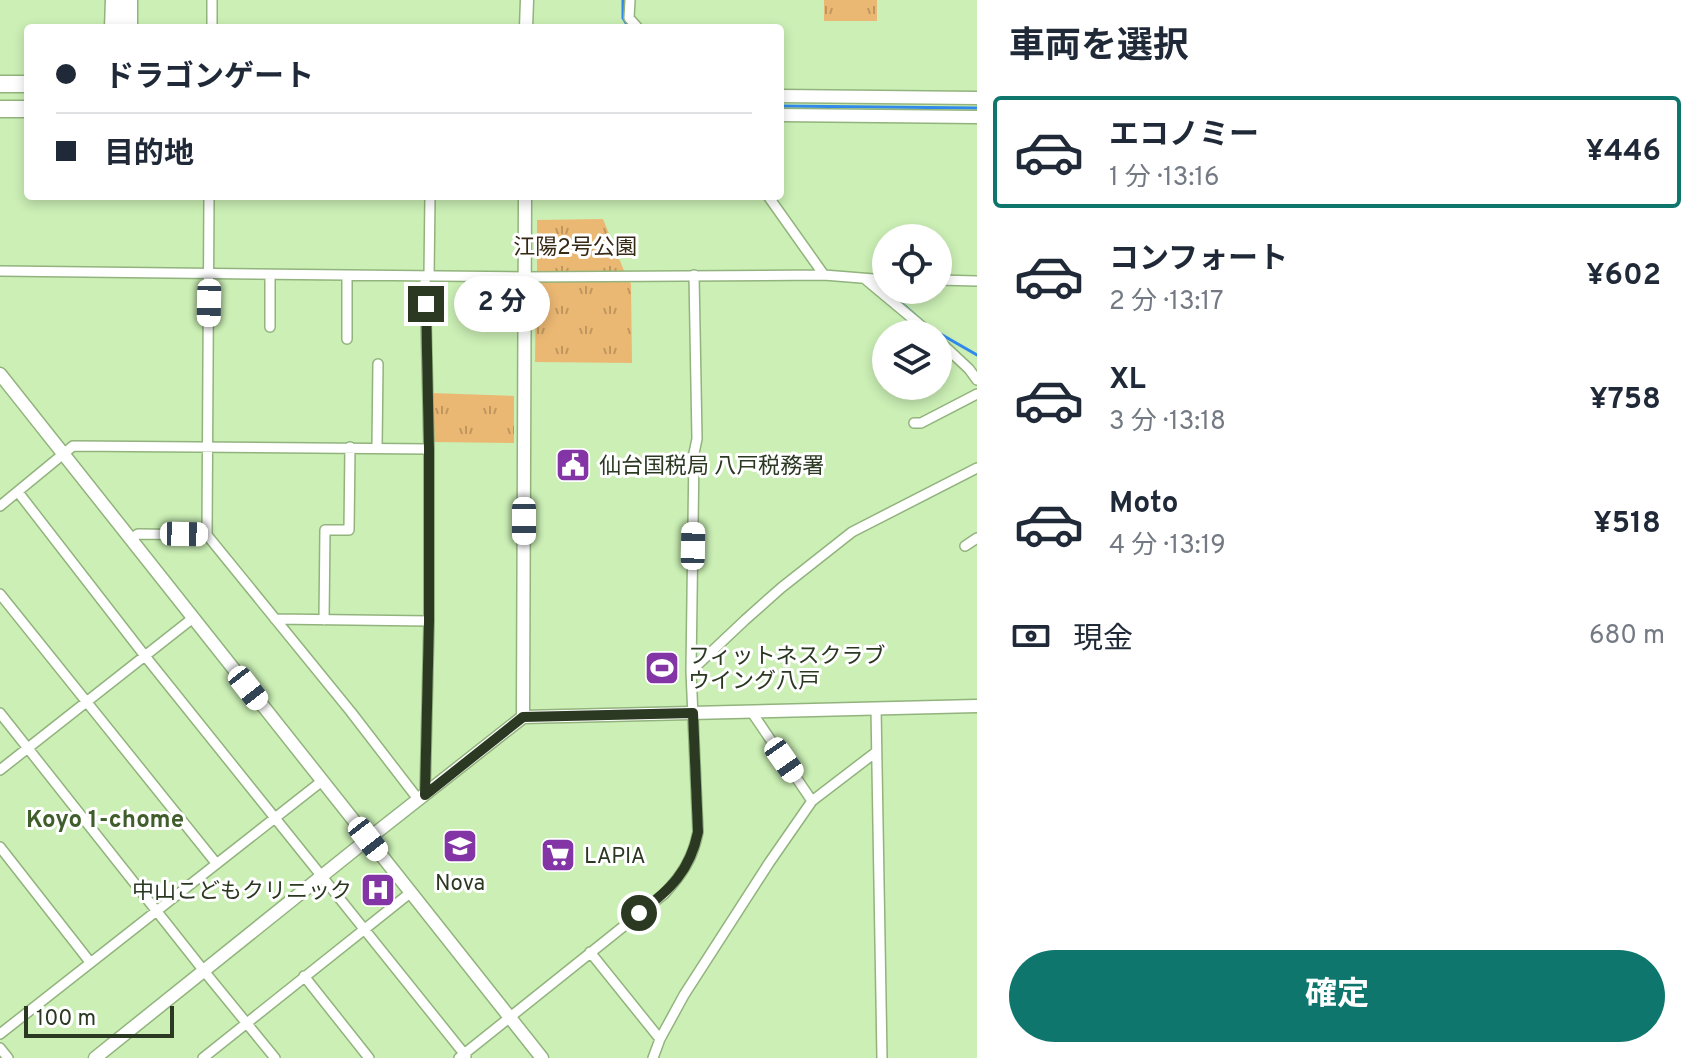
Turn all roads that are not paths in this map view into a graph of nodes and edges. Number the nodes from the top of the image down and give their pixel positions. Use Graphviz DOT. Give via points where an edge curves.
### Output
graph roads {
  1 [pos="114,0"];
  2 [pos="129,0"];
  3 [pos="212,0"];
  4 [pos="527,0"];
  5 [pos="630,0"];
  6 [pos="113,24"];
  7 [pos="129,24"];
  8 [pos="212,24"];
  9 [pos="526,24"];
  10 [pos="634,24"];
  11 [pos="0,84"];
  12 [pos="24,84"];
  13 [pos="0,94"];
  14 [pos="24,94"];
  15 [pos="784,96"];
  16 [pos="977,98"];
  17 [pos="0,109"];
  18 [pos="24,109"];
  19 [pos="784,115"];
  20 [pos="977,117"];
  21 [pos="209,200"];
  22 [pos="430,200"];
  23 [pos="525,200"];
  24 [pos="771,200"];
  25 [pos="0,271"];
  26 [pos="209,274"];
  27 [pos="270,275"];
  28 [pos="347,275"];
  29 [pos="694,275"];
  30 [pos="824,275"];
  31 [pos="427,276"];
  32 [pos="524,277"];
  33 [pos="865,279"];
  34 [pos="872,279"];
  35 [pos="952,280"];
  36 [pos="977,281"];
  37 [pos="914,320"];
  38 [pos="270,327"];
  39 [pos="347,339"];
  40 [pos="952,353"];
  41 [pos="378,364"];
  42 [pos="0,374"];
  43 [pos="977,380"];
  44 [pos="977,394"];
  45 [pos="914,423"];
  46 [pos="207,447"];
  47 [pos="350,447"];
  48 [pos="377,447"];
  49 [pos="429,449"];
  50 [pos="64,454"];
  51 [pos="977,468"];
  52 [pos="18,492"];
  53 [pos="0,506"];
  54 [pos="207,535"];
  55 [pos="977,538"];
  56 [pos="131,539"];
  57 [pos="965,546"];
  58 [pos="0,594"];
  59 [pos="193,618"];
  60 [pos="275,619"];
  61 [pos="324,620"];
  62 [pos="429,621"];
  63 [pos="145,656"];
  64 [pos="691,671"];
  65 [pos="87,702"];
  66 [pos="977,706"];
  67 [pos="876,708"];
  68 [pos="751,711"];
  69 [pos="0,713"];
  70 [pos="693,713"];
  71 [pos="523,717"];
  72 [pos="28,749"];
  73 [pos="876,752"];
  74 [pos="0,770"];
  75 [pos="322,781"];
  76 [pos="421,797"];
  77 [pos="812,801"];
  78 [pos="274,818"];
  79 [pos="368,839"];
  80 [pos="0,847"];
  81 [pos="216,863"];
  82 [pos="320,877"];
  83 [pos="410,893"];
  84 [pos="157,910"];
  85 [pos="362,930"];
  86 [pos="590,952"];
  87 [pos="90,962"];
  88 [pos="204,971"];
  89 [pos="304,976"];
  90 [pos="510,1018"];
  91 [pos="247,1022"];
  92 [pos="0,1034"];
  93 [pos="660,1039"];
  94 [pos="0,1048"];
  95 [pos="463,1057"];
  96 [pos="8,1058"];
  97 [pos="95,1058"];
  98 [pos="203,1058"];
  99 [pos="275,1058"];
  100 [pos="369,1058"];
  101 [pos="542,1058"];
  102 [pos="653,1058"];
  103 [pos="882,1058"];
  1 -- 6 [label="highway"];
  2 -- 7 [label="highway"];
  3 -- 8 [label="street"];
  4 -- 9 [label="street"];
  5 -- 10 [label="street" via="629,18"];
  11 -- 12 [label="highway"];
  13 -- 14 [label="highway"];
  15 -- 16 [label="street"];
  17 -- 18 [label="highway"];
  19 -- 20 [label="street"];
  21 -- 26 [label="street"];
  22 -- 31 [label="street"];
  23 -- 32 [label="street"];
  24 -- 30 [label="street"];
  25 -- 26 [label="street"];
  26 -- 27 [label="street"];
  26 -- 46 [label="street"];
  27 -- 28 [label="street"];
  27 -- 38 [label="street"];
  28 -- 31 [label="street"];
  28 -- 39 [label="street"];
  29 -- 30 [label="street"];
  29 -- 32 [label="street"];
  29 -- 64 [label="street" via="697,439"];
  30 -- 33 [label="street"];
  31 -- 32 [label="street"];
  31 -- 49 [label="street"];
  32 -- 71 [label="street"];
  33 -- 34 [label="street"];
  33 -- 37 [label="street"];
  35 -- 36 [label="street"];
  40 -- 43 [label="street"];
  41 -- 48 [label="street"];
  42 -- 50 [label="street"];
  44 -- 45 [label="street"];
  46 -- 47 [label="street"];
  46 -- 50 [label="street" via="73,446"];
  46 -- 54 [label="street"];
  47 -- 48 [label="street"];
  47 -- 61 [label="street" via="349,530 325,530"];
  48 -- 49 [label="street"];
  49 -- 62 [label="street"];
  50 -- 52 [label="street"];
  50 -- 56 [label="street"];
  51 -- 64 [label="street" via="852,532 781,588"];
  52 -- 53 [label="street"];
  52 -- 63 [label="street"];
  54 -- 56 [label="street" via="138,534"];
  54 -- 60 [label="street"];
  55 -- 57 [label="street"];
  56 -- 59 [label="street"];
  58 -- 65 [label="street"];
  59 -- 63 [label="street"];
  59 -- 75 [label="street"];
  60 -- 61 [label="street"];
  60 -- 76 [label="street"];
  61 -- 62 [label="street"];
  62 -- 76 [label="street"];
  63 -- 65 [label="street"];
  63 -- 78 [label="street"];
  64 -- 70 [label="street"];
  65 -- 72 [label="street"];
  65 -- 81 [label="street"];
  66 -- 67 [label="street"];
  67 -- 68 [label="street"];
  67 -- 73 [label="street"];
  68 -- 70 [label="street"];
  68 -- 77 [label="street"];
  69 -- 72 [label="street"];
  70 -- 71 [label="street"];
  70 -- 86 [label="street" via="698,832 686,868 664,894"];
  71 -- 76 [label="street"];
  72 -- 74 [label="street"];
  72 -- 84 [label="street"];
  73 -- 77 [label="street"];
  73 -- 103 [label="street"];
  75 -- 78 [label="street"];
  75 -- 79 [label="street"];
  76 -- 79 [label="street"];
  77 -- 93 [label="street"];
  78 -- 81 [label="street"];
  78 -- 82 [label="street"];
  79 -- 82 [label="street"];
  79 -- 83 [label="street"];
  80 -- 87 [label="street"];
  81 -- 84 [label="street"];
  82 -- 85 [label="street"];
  82 -- 88 [label="street"];
  83 -- 85 [label="street"];
  83 -- 90 [label="street"];
  84 -- 87 [label="street"];
  84 -- 88 [label="street"];
  85 -- 89 [label="street"];
  85 -- 95 [label="street"];
  86 -- 90 [label="street"];
  86 -- 93 [label="street"];
  87 -- 92 [label="street"];
  88 -- 91 [label="street"];
  88 -- 97 [label="street"];
  89 -- 91 [label="street"];
  89 -- 100 [label="street"];
  90 -- 95 [label="street"];
  90 -- 101 [label="street"];
  91 -- 98 [label="street"];
  91 -- 99 [label="street"];
  93 -- 102 [label="street"];
  94 -- 96 [label="street"];
}
